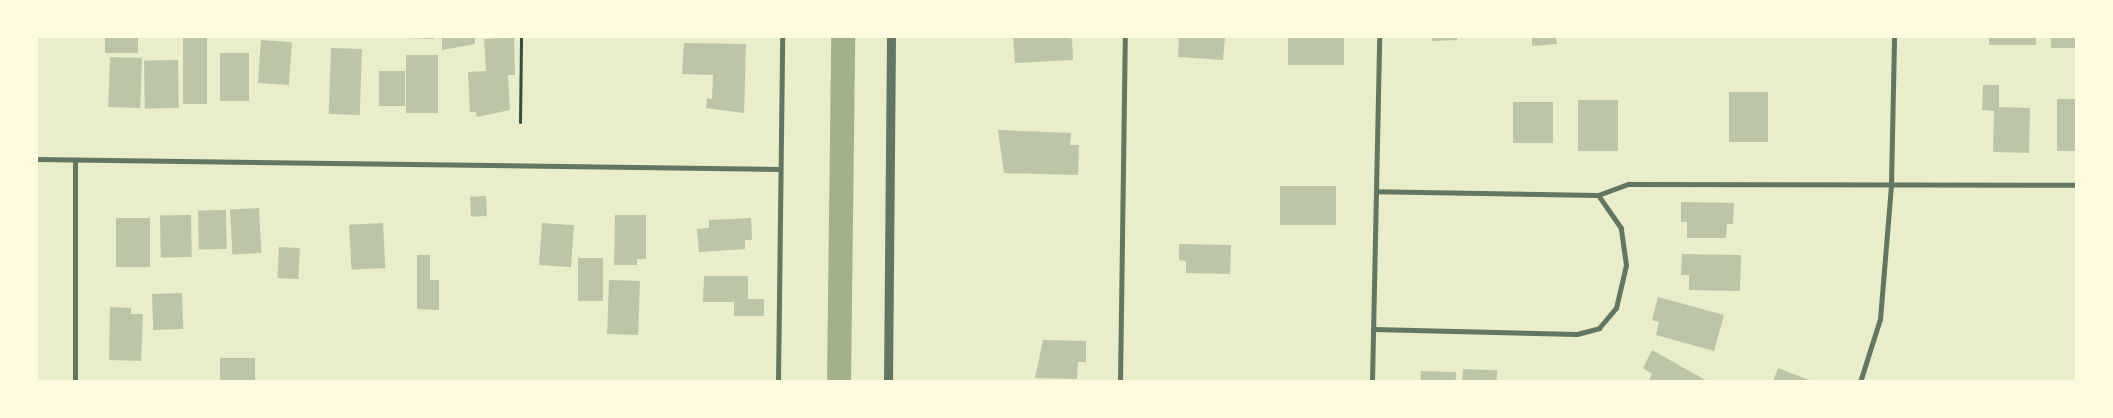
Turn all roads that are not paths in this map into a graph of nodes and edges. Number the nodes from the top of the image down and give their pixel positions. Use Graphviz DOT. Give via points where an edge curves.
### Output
graph roads {
  1 [pos="782,36"];
  2 [pos="891,36"];
  3 [pos="1124,36"];
  4 [pos="1379,36"];
  5 [pos="1894,36"];
  6 [pos="36,159"];
  7 [pos="75,161"];
  8 [pos="780,169"];
  9 [pos="1891,184"];
  10 [pos="2077,185"];
  11 [pos="1376,191"];
  12 [pos="1598,195"];
  13 [pos="1373,329"];
  14 [pos="74,382"];
  15 [pos="778,382"];
  16 [pos="888,382"];
  17 [pos="1120,382"];
  18 [pos="1372,382"];
  19 [pos="1860,382"];
  1 -- 8 [label="street"];
  2 -- 16 [label="street"];
  3 -- 17 [label="street"];
  4 -- 11 [label="street"];
  5 -- 9 [label="street"];
  6 -- 7 [label="street"];
  7 -- 8 [label="street"];
  7 -- 14 [label="street"];
  8 -- 15 [label="street"];
  9 -- 10 [label="street"];
  9 -- 12 [label="street" via="1629,184"];
  9 -- 19 [label="street" via="1880,320"];
  11 -- 12 [label="street"];
  11 -- 13 [label="street"];
  12 -- 13 [label="street" via="1621,228 1626,265 1616,308 1599,328 1577,334"];
  13 -- 18 [label="street"];
}
